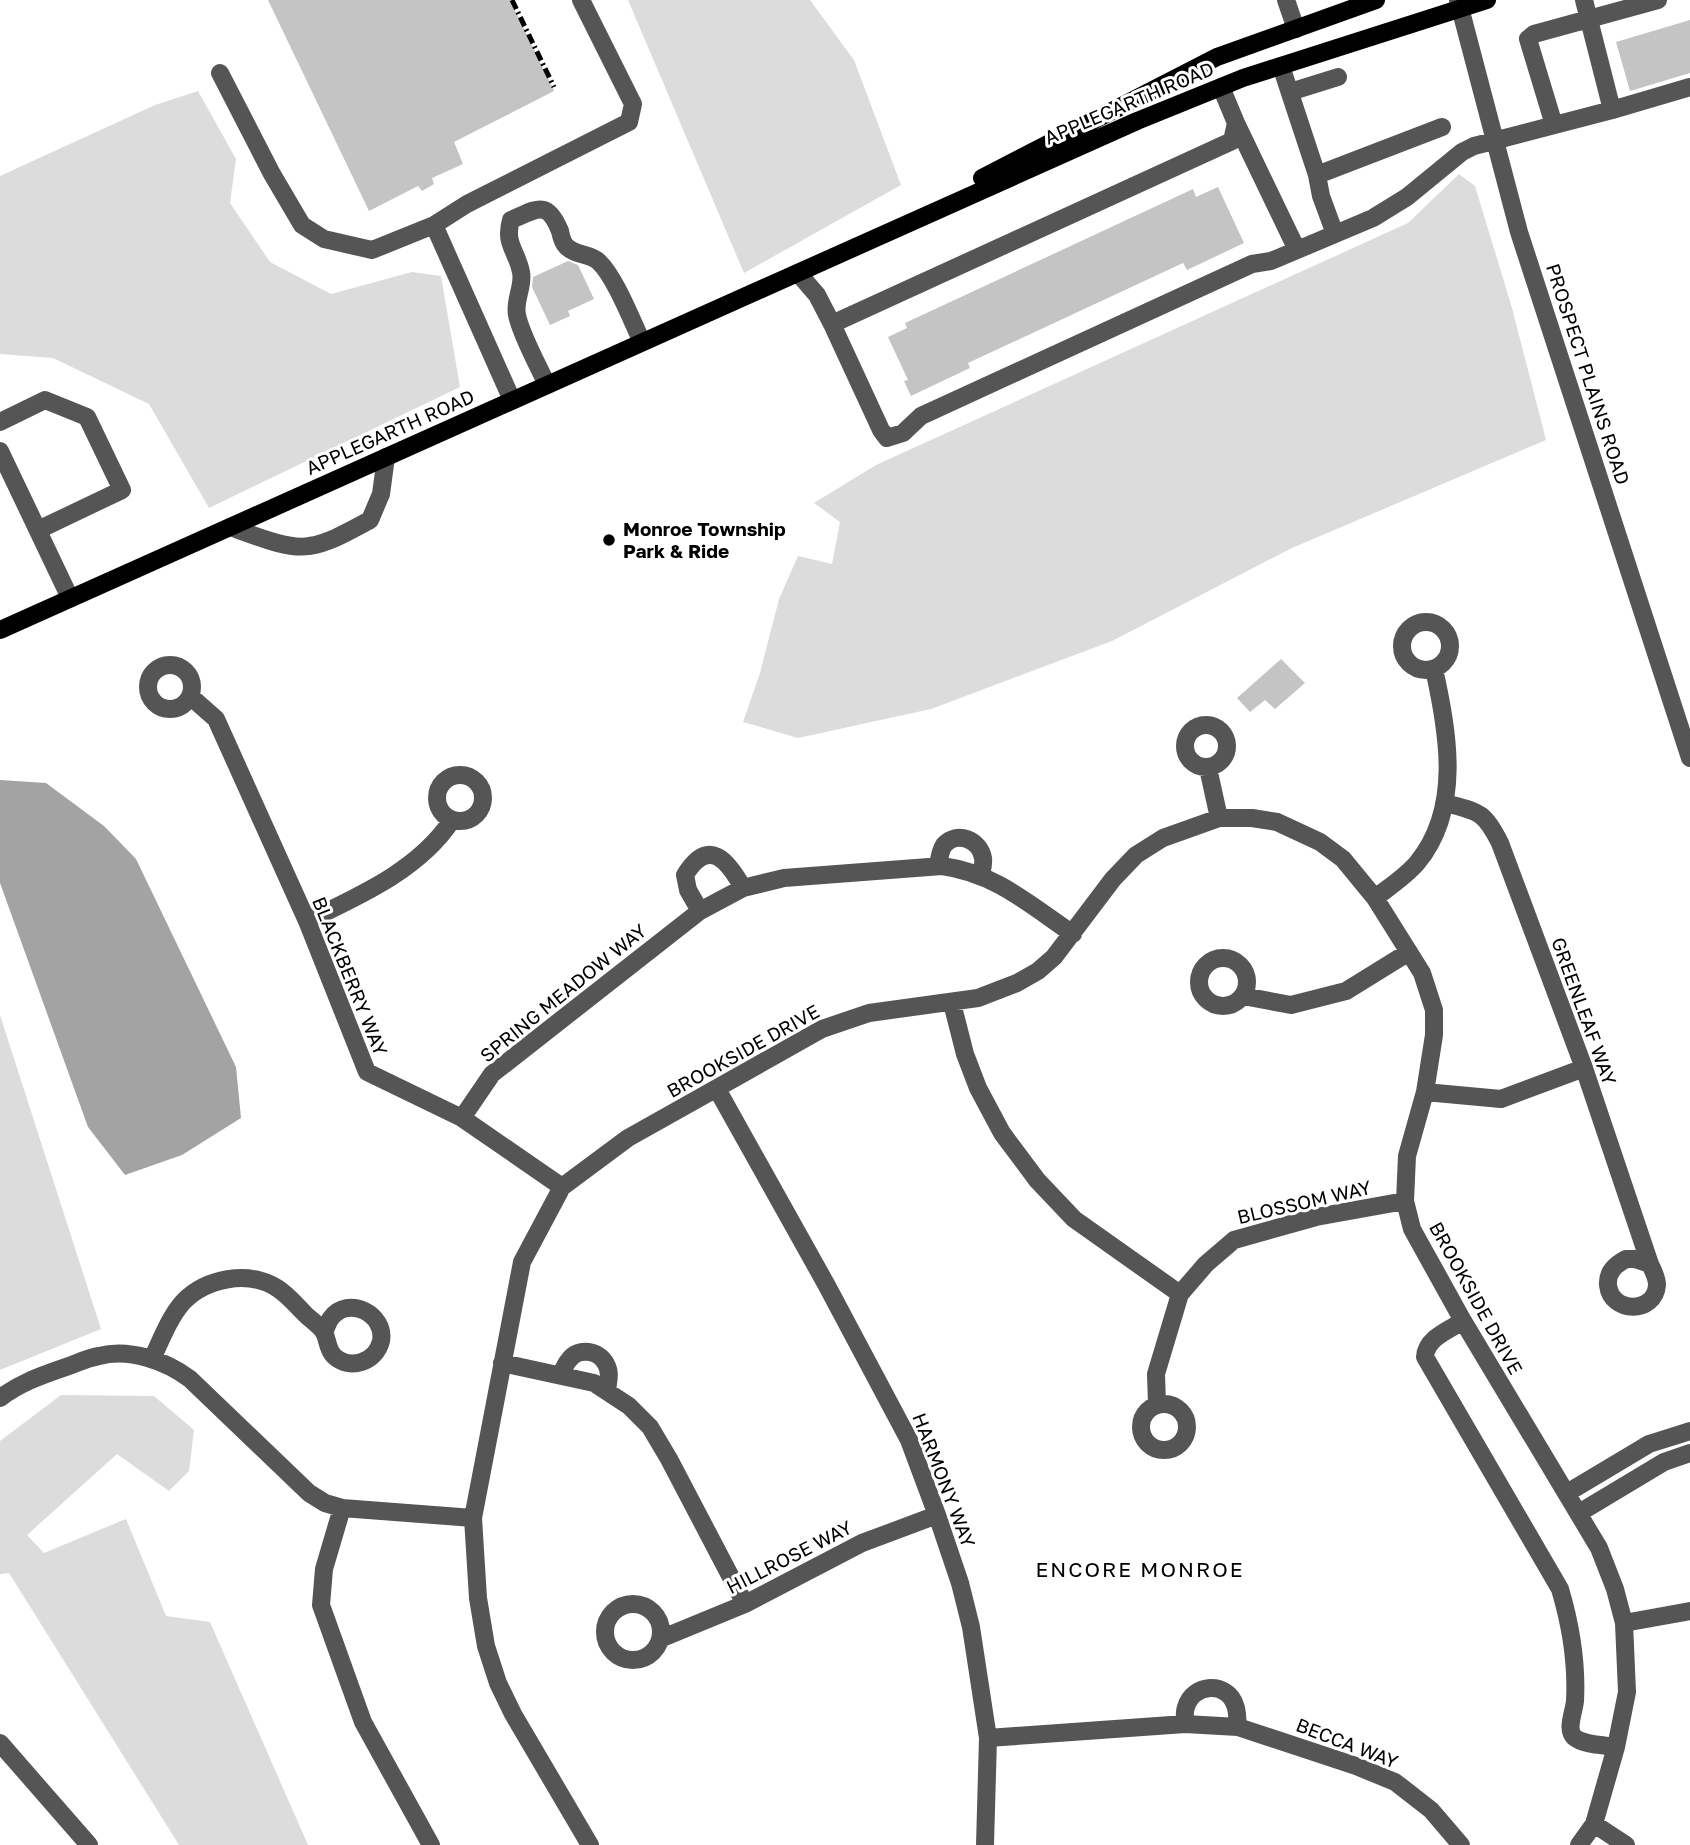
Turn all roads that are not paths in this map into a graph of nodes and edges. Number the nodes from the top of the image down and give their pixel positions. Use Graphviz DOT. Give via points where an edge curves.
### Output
graph roads {
  1 [pos="581,0"];
  2 [pos="1286,0"];
  3 [pos="1376,0"];
  4 [pos="1487,0"];
  5 [pos="1584,0"];
  6 [pos="1658,0"];
  7 [pos="1459,4"];
  8 [pos="1590,20"];
  9 [pos="1296,29"];
  10 [pos="1281,66"];
  11 [pos="220,73"];
  12 [pos="1338,77"];
  13 [pos="1221,87"];
  14 [pos="1690,87"];
  15 [pos="1290,92"];
  16 [pos="1612,110"];
  17 [pos="1236,123"];
  18 [pos="1554,125"];
  19 [pos="1442,127"];
  20 [pos="1495,140"];
  21 [pos="1317,175"];
  22 [pos="434,225"];
  23 [pos="1335,234"];
  24 [pos="1297,250"];
  25 [pos="798,272"];
  26 [pos="832,324"];
  27 [pos="642,342"];
  28 [pos="547,385"];
  29 [pos="512,400"];
  30 [pos="0,422"];
  31 [pos="0,451"];
  32 [pos="386,457"];
  33 [pos="230,527"];
  34 [pos="38,530"];
  35 [pos="70,598"];
  36 [pos="0,630"];
  37 [pos="1434,669"];
  38 [pos="190,696"];
  39 [pos="1690,758"];
  40 [pos="1208,768"];
  41 [pos="1445,803"];
  42 [pos="1219,818"];
  43 [pos="452,820"];
  44 [pos="938,866"];
  45 [pos="981,875"];
  46 [pos="743,888"];
  47 [pos="1375,898"];
  48 [pos="699,911"];
  49 [pos="307,922"];
  50 [pos="1073,934"];
  51 [pos="1409,952"];
  52 [pos="1243,996"];
  53 [pos="951,1003"];
  54 [pos="1584,1068"];
  55 [pos="717,1089"];
  56 [pos="1424,1092"];
  57 [pos="462,1118"];
  58 [pos="562,1187"];
  59 [pos="1405,1201"];
  60 [pos="1650,1264"];
  61 [pos="1180,1294"];
  62 [pos="1464,1321"];
  63 [pos="324,1333"];
  64 [pos="152,1359"];
  65 [pos="502,1363"];
  66 [pos="561,1375"];
  67 [pos="607,1391"];
  68 [pos="0,1398"];
  69 [pos="1157,1405"];
  70 [pos="1690,1431"];
  71 [pos="1690,1454"];
  72 [pos="1567,1493"];
  73 [pos="342,1508"];
  74 [pos="1579,1513"];
  75 [pos="937,1516"];
  76 [pos="473,1518"];
  77 [pos="745,1604"];
  78 [pos="1690,1611"];
  79 [pos="1624,1623"];
  80 [pos="660,1639"];
  81 [pos="1185,1724"];
  82 [pos="1238,1727"];
  83 [pos="988,1738"];
  84 [pos="0,1743"];
  85 [pos="1616,1747"];
  86 [pos="1594,1824"];
  87 [pos="89,1845"];
  88 [pos="431,1845"];
  89 [pos="590,1845"];
  90 [pos="985,1845"];
  91 [pos="1461,1845"];
  92 [pos="1579,1845"];
  93 [pos="1626,1845"];
  1 -- 22 [label="street" via="633,104 629,122"];
  2 -- 9 [label="street"];
  3 -- 9 [label="main road, APPLEGARTH ROAD"];
  4 -- 7 [label="main road, APPLEGARTH ROAD"];
  5 -- 8 [label="street"];
  6 -- 8 [label="street"];
  7 -- 10 [label="main road, APPLEGARTH ROAD"];
  7 -- 20 [label="street, PROSPECT PLAINS ROAD"];
  8 -- 16 [label="street"];
  8 -- 18 [label="street" via="1528,39"];
  9 -- 25 [label="main road, APPLEGARTH ROAD" via="1217,57"];
  10 -- 13 [label="main road, APPLEGARTH ROAD"];
  10 -- 15 [label="street"];
  11 -- 22 [label="street" via="302,225 324,239 372,250"];
  12 -- 15 [label="street"];
  13 -- 17 [label="street"];
  13 -- 25 [label="main road, APPLEGARTH ROAD"];
  14 -- 16 [label="street"];
  15 -- 21 [label="street"];
  16 -- 18 [label="street"];
  17 -- 24 [label="street"];
  17 -- 26 [label="street" via="1232,141"];
  18 -- 20 [label="street"];
  19 -- 21 [label="street"];
  20 -- 23 [label="street" via="1462,152 1387,210"];
  20 -- 39 [label="street, PROSPECT PLAINS ROAD" via="1519,232"];
  21 -- 23 [label="street"];
  22 -- 29 [label="street"];
  23 -- 24 [label="street"];
  24 -- 26 [label="street" via="1252,264 921,416 895,437 887,438 881,430"];
  25 -- 26 [label="street"];
  25 -- 27 [label="main road, APPLEGARTH ROAD"];
  27 -- 28 [label="main road, APPLEGARTH ROAD"];
  27 -- 28 [label="street" via="607,271 598,260 565,246 554,216 537,208 511,220 507,233 521,270 517,316"];
  28 -- 29 [label="main road, APPLEGARTH ROAD"];
  29 -- 32 [label="main road, APPLEGARTH ROAD"];
  30 -- 34 [label="street" via="45,400 87,416 122,490"];
  31 -- 34 [label="street"];
  32 -- 33 [label="main road, APPLEGARTH ROAD"];
  32 -- 33 [label="street" via="381,494 370,520 333,539 308,547"];
  33 -- 35 [label="main road, APPLEGARTH ROAD"];
  34 -- 35 [label="street"];
  35 -- 36 [label="main road, APPLEGARTH ROAD"];
  37 -- 41 [label="street" via="1448,759"];
  38 -- 49 [label="street, BLACKBERRY WAY" via="216,719"];
  40 -- 42 [label="street"];
  41 -- 47 [label="street" via="1418,862"];
  41 -- 54 [label="street, GREENLEAF WAY" via="1474,810 1489,821"];
  42 -- 47 [label="street, BROOKSIDE DRIVE" via="1277,822 1299,831 1343,859"];
  42 -- 50 [label="street, BROOKSIDE DRIVE" via="1163,838 1136,855"];
  43 -- 49 [label="street" via="439,840 376,888"];
  44 -- 45 [label="street, SPRING MEADOW WAY"];
  44 -- 45 [label="street" via="943,846 961,837 978,848 983,858"];
  44 -- 46 [label="street, SPRING MEADOW WAY" via="785,878"];
  45 -- 50 [label="street, SPRING MEADOW WAY"];
  46 -- 48 [label="street, SPRING MEADOW WAY"];
  46 -- 48 [label="street" via="723,858 702,857 685,875"];
  47 -- 51 [label="street, BROOKSIDE DRIVE"];
  48 -- 57 [label="street, SPRING MEADOW WAY" via="492,1074"];
  49 -- 57 [label="street, BLACKBERRY WAY" via="367,1072"];
  50 -- 53 [label="street, BROOKSIDE DRIVE" via="1054,957 1017,983"];
  51 -- 52 [label="street" via="1346,990 1291,1006"];
  51 -- 56 [label="street, BROOKSIDE DRIVE" via="1428,985 1434,1010"];
  53 -- 55 [label="street, BROOKSIDE DRIVE" via="869,1013 822,1029"];
  53 -- 61 [label="street" via="978,1087 1002,1133 1037,1180 1074,1219"];
  54 -- 56 [label="street" via="1501,1099"];
  54 -- 60 [label="street, GREENLEAF WAY"];
  55 -- 58 [label="street, BROOKSIDE DRIVE" via="628,1138"];
  55 -- 75 [label="street, HARMONY WAY" via="909,1440"];
  56 -- 59 [label="street, BROOKSIDE DRIVE" via="1407,1156"];
  57 -- 58 [label="street, BLACKBERRY WAY"];
  58 -- 65 [label="street, BROOKSIDE DRIVE" via="522,1262"];
  59 -- 61 [label="street, BLOSSOM WAY" via="1317,1217 1234,1240"];
  59 -- 62 [label="street, BROOKSIDE DRIVE" via="1412,1229"];
  61 -- 69 [label="street, BLOSSOM WAY" via="1156,1374"];
  62 -- 72 [label="street, BROOKSIDE DRIVE"];
  62 -- 85 [label="street" via="1429,1342 1425,1357 1560,1589 1575,1667 1572,1735"];
  63 -- 64 [label="street" via="279,1289 247,1277 199,1289 172,1318"];
  64 -- 68 [label="street" via="100,1355 26,1381"];
  64 -- 73 [label="street" via="190,1378 309,1493"];
  65 -- 66 [label="street"];
  65 -- 76 [label="street, BROOKSIDE DRIVE"];
  66 -- 67 [label="street"];
  66 -- 67 [label="street" via="569,1358 589,1352 606,1362"];
  67 -- 77 [label="street" via="650,1427"];
  70 -- 72 [label="street" via="1649,1444"];
  71 -- 74 [label="street" via="1664,1462"];
  72 -- 74 [label="street, BROOKSIDE DRIVE"];
  73 -- 76 [label="street"];
  73 -- 88 [label="street" via="324,1569 321,1605 363,1722"];
  74 -- 79 [label="street, BROOKSIDE DRIVE" via="1599,1548"];
  75 -- 77 [label="street, HILLROSE WAY" via="862,1543"];
  75 -- 83 [label="street, HARMONY WAY" via="971,1627"];
  76 -- 89 [label="street, BROOKSIDE DRIVE" via="478,1598 498,1683"];
  77 -- 80 [label="street, HILLROSE WAY"];
  78 -- 79 [label="street"];
  79 -- 85 [label="street, BROOKSIDE DRIVE" via="1628,1692"];
  81 -- 82 [label="street, BECCA WAY"];
  81 -- 82 [label="street" via="1185,1706 1195,1693 1212,1688 1230,1696"];
  81 -- 83 [label="street, BECCA WAY"];
  82 -- 91 [label="street, BECCA WAY" via="1395,1782 1431,1810"];
  83 -- 90 [label="street, HARMONY WAY"];
  84 -- 87 [label="street"];
  85 -- 86 [label="street, BROOKSIDE DRIVE"];
  86 -- 92 [label="street, BROOKSIDE DRIVE"];
  86 -- 93 [label="street"];
}
